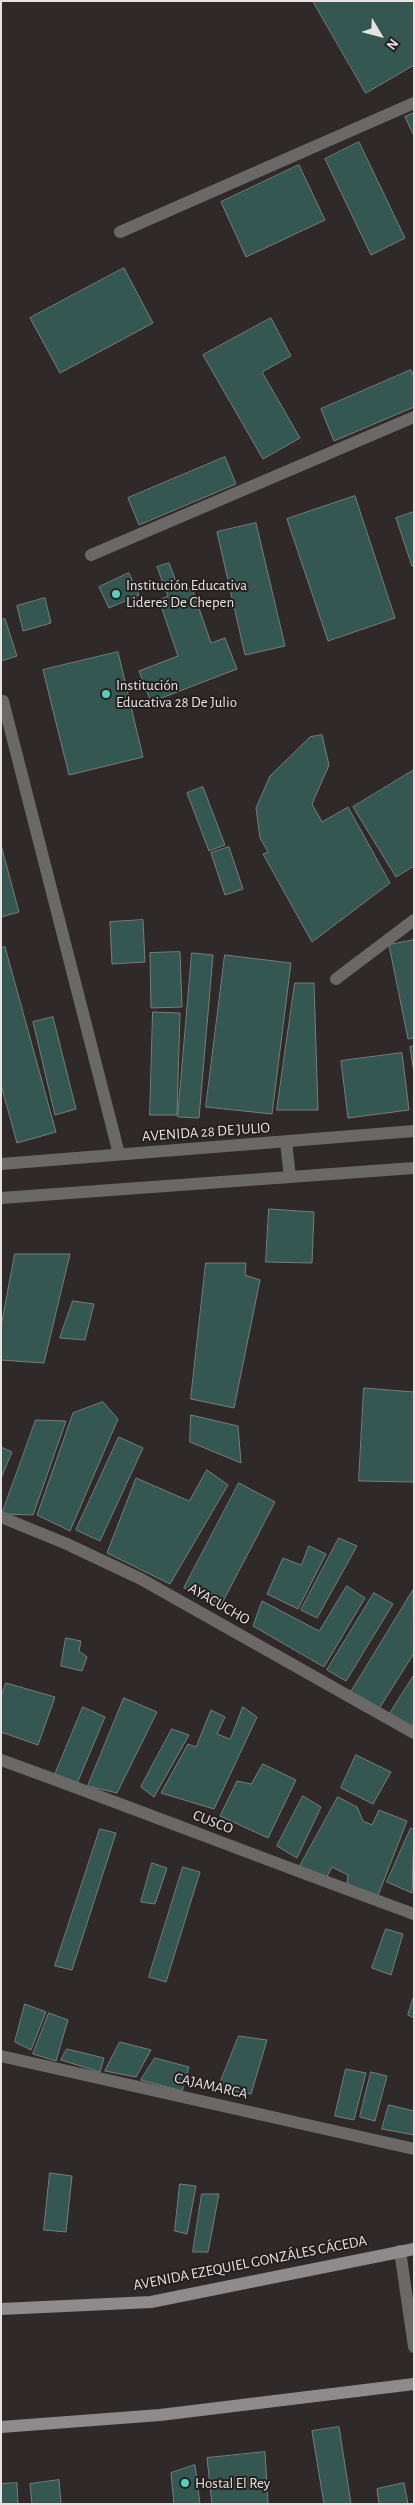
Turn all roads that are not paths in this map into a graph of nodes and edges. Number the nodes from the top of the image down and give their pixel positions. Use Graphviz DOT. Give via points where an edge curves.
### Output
graph roads {
  1 [pos="414,103"];
  2 [pos="120,232"];
  3 [pos="414,417"];
  4 [pos="91,556"];
  5 [pos="3,702"];
  6 [pos="414,920"];
  7 [pos="336,979"];
  8 [pos="414,1131"];
  9 [pos="286,1142"];
  10 [pos="119,1154"];
  11 [pos="1,1164"];
  12 [pos="414,1168"];
  13 [pos="290,1177"];
  14 [pos="1,1198"];
  15 [pos="1,1517"];
  16 [pos="414,1733"];
  17 [pos="1,1760"];
  18 [pos="414,1914"];
  19 [pos="1,2056"];
  20 [pos="414,2149"];
  21 [pos="414,2248"];
  22 [pos="400,2251"];
  23 [pos="410,2291"];
  24 [pos="1,2309"];
  25 [pos="414,2348"];
  26 [pos="414,2384"];
  27 [pos="1,2426"];
  1 -- 2 [label="street"];
  3 -- 4 [label="street"];
  5 -- 10 [label="street"];
  6 -- 7 [label="street"];
  8 -- 9 [label="street, AVENIDA 28 DE JULIO"];
  9 -- 10 [label="street, AVENIDA 28 DE JULIO"];
  9 -- 13 [label="street"];
  10 -- 11 [label="street, AVENIDA 28 DE JULIO"];
  12 -- 13 [label="street"];
  13 -- 14 [label="street"];
  15 -- 16 [label="street, AYACUCHO" via="142,1579"];
  17 -- 18 [label="street, CUSCO"];
  19 -- 20 [label="street, CAJAMARCA"];
  21 -- 22 [label="main road, AVENIDA EZEQUIEL GONZÁLES CÁCEDA"];
  22 -- 23 [label="street"];
  22 -- 24 [label="main road, AVENIDA EZEQUIEL GONZÁLES CÁCEDA" via="151,2302"];
  23 -- 25 [label="street"];
  26 -- 27 [label="main road" via="160,2414"];
}
